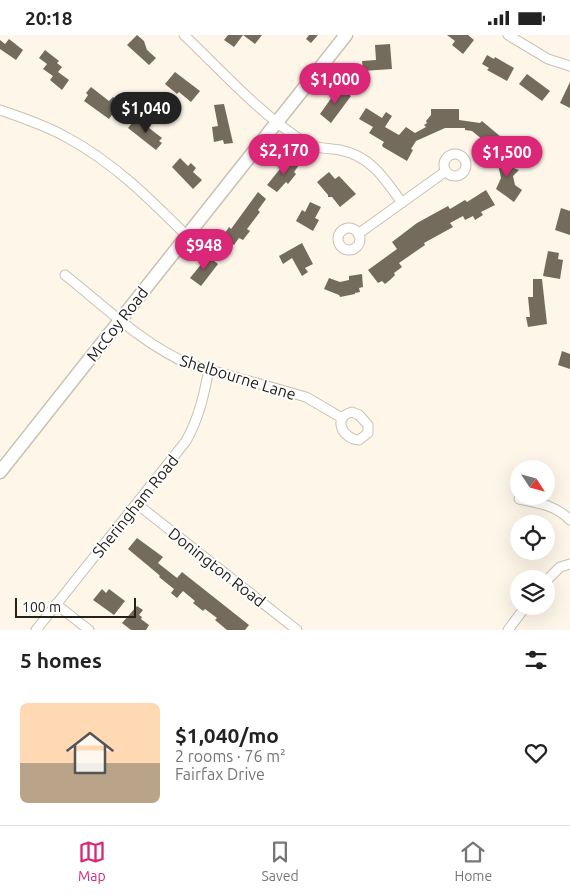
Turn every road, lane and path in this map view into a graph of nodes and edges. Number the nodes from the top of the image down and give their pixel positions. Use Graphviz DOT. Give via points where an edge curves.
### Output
graph roads {
  1 [pos="184,35"];
  2 [pos="346,35"];
  3 [pos="508,35"];
  4 [pos="570,66"];
  5 [pos="0,110"];
  6 [pos="277,122"];
  7 [pos="446,171"];
  8 [pos="402,203"];
  9 [pos="358,234"];
  10 [pos="187,236"];
  11 [pos="66,275"];
  12 [pos="121,319"];
  13 [pos="209,369"];
  14 [pos="342,418"];
  15 [pos="0,472"];
  16 [pos="138,503"];
  17 [pos="548,505"];
  18 [pos="570,520"];
  19 [pos="570,565"];
  20 [pos="555,572"];
  21 [pos="56,605"];
  22 [pos="519,615"];
  23 [pos="36,630"];
  24 [pos="89,630"];
  25 [pos="297,630"];
  26 [pos="508,630"];
  1 -- 6 [label="street"];
  2 -- 6 [label="main road, McCoy Road"];
  3 -- 4 [label="street" via="548,59"];
  5 -- 10 [label="street" via="67,137 103,160 132,182"];
  6 -- 8 [label="street" via="311,146 362,157 383,176"];
  6 -- 10 [label="main road, McCoy Road"];
  7 -- 8 [label="street"];
  8 -- 9 [label="street"];
  10 -- 12 [label="main road, McCoy Road"];
  11 -- 12 [label="street, Shelbourne Lane"];
  12 -- 13 [label="street, Shelbourne Lane" via="165,353"];
  12 -- 15 [label="main road, McCoy Road"];
  13 -- 14 [label="street, Shelbourne Lane" via="306,397"];
  13 -- 16 [label="street, Sheringham Road" via="201,407 190,435"];
  16 -- 21 [label="street, Sheringham Road"];
  16 -- 25 [label="street, Donington Road"];
  17 -- 18 [label="street"];
  19 -- 20 [label="street"];
  21 -- 23 [label="street, Sheringham Road"];
  21 -- 24 [label="street"];
  22 -- 26 [label="street"];
}
